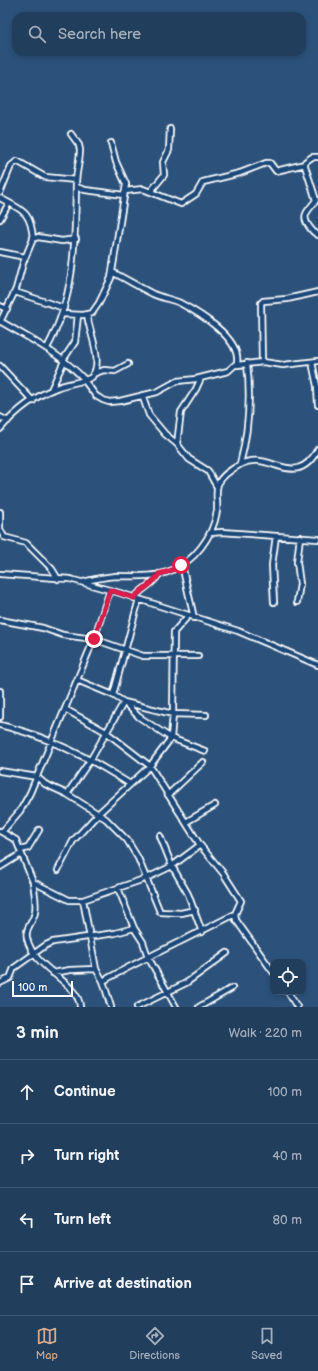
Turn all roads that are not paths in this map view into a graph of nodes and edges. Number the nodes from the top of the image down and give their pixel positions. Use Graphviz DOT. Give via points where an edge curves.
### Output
graph roads {
  1 [pos="170,129"];
  2 [pos="71,134"];
  3 [pos="111,143"];
  4 [pos="318,157"];
  5 [pos="305,164"];
  6 [pos="76,180"];
  7 [pos="76,187"];
  8 [pos="152,191"];
  9 [pos="0,193"];
  10 [pos="125,193"];
  11 [pos="0,198"];
  12 [pos="9,203"];
  13 [pos="0,220"];
  14 [pos="318,235"];
  15 [pos="33,239"];
  16 [pos="76,239"];
  17 [pos="0,252"];
  18 [pos="25,257"];
  19 [pos="112,272"];
  20 [pos="15,292"];
  21 [pos="318,292"];
  22 [pos="0,306"];
  23 [pos="64,308"];
  24 [pos="7,309"];
  25 [pos="62,314"];
  26 [pos="87,314"];
  27 [pos="78,315"];
  28 [pos="0,321"];
  29 [pos="47,348"];
  30 [pos="64,360"];
  31 [pos="262,362"];
  32 [pos="312,362"];
  33 [pos="318,362"];
  34 [pos="247,363"];
  35 [pos="128,364"];
  36 [pos="237,365"];
  37 [pos="0,366"];
  38 [pos="93,374"];
  39 [pos="200,378"];
  40 [pos="84,380"];
  41 [pos="51,390"];
  42 [pos="142,395"];
  43 [pos="33,401"];
  44 [pos="318,405"];
  45 [pos="0,417"];
  46 [pos="8,421"];
  47 [pos="0,428"];
  48 [pos="177,444"];
  49 [pos="318,450"];
  50 [pos="240,464"];
  51 [pos="218,488"];
  52 [pos="0,512"];
  53 [pos="0,529"];
  54 [pos="210,533"];
  55 [pos="276,536"];
  56 [pos="300,537"];
  57 [pos="318,539"];
  58 [pos="182,565"];
  59 [pos="0,574"];
  60 [pos="159,574"];
  61 [pos="58,578"];
  62 [pos="81,582"];
  63 [pos="110,590"];
  64 [pos="137,599"];
  65 [pos="274,602"];
  66 [pos="297,602"];
  67 [pos="188,616"];
  68 [pos="194,618"];
  69 [pos="0,620"];
  70 [pos="94,639"];
  71 [pos="126,651"];
  72 [pos="174,655"];
  73 [pos="198,656"];
  74 [pos="318,665"];
  75 [pos="77,680"];
  76 [pos="0,691"];
  77 [pos="113,695"];
  78 [pos="124,702"];
  79 [pos="65,709"];
  80 [pos="0,712"];
  81 [pos="173,714"];
  82 [pos="206,715"];
  83 [pos="0,717"];
  84 [pos="0,726"];
  85 [pos="106,732"];
  86 [pos="171,738"];
  87 [pos="51,743"];
  88 [pos="205,751"];
  89 [pos="91,759"];
  90 [pos="203,762"];
  91 [pos="150,766"];
  92 [pos="0,771"];
  93 [pos="37,777"];
  94 [pos="130,784"];
  95 [pos="67,794"];
  96 [pos="168,795"];
  97 [pos="215,805"];
  98 [pos="99,813"];
  99 [pos="186,822"];
  100 [pos="38,830"];
  101 [pos="1,831"];
  102 [pos="160,836"];
  103 [pos="200,844"];
  104 [pos="20,852"];
  105 [pos="172,866"];
  106 [pos="0,867"];
  107 [pos="58,870"];
  108 [pos="147,878"];
  109 [pos="33,882"];
  110 [pos="118,888"];
  111 [pos="83,900"];
  112 [pos="195,910"];
  113 [pos="235,914"];
  114 [pos="134,928"];
  115 [pos="202,932"];
  116 [pos="89,937"];
  117 [pos="227,952"];
  118 [pos="34,954"];
  119 [pos="148,956"];
  120 [pos="270,968"];
  121 [pos="96,969"];
  122 [pos="53,973"];
  123 [pos="103,981"];
  124 [pos="0,983"];
  125 [pos="232,988"];
  126 [pos="167,992"];
  127 [pos="290,995"];
  128 [pos="80,1007"];
  129 [pos="111,1007"];
  130 [pos="137,1007"];
  131 [pos="176,1007"];
  132 [pos="199,1007"];
  133 [pos="297,1007"];
  1 -- 8 [label="street" via="169,150 163,162 164,175"];
  2 -- 6 [label="street" via="80,150"];
  3 -- 10 [label="street" via="124,178"];
  4 -- 5 [label="street" via="312,157"];
  5 -- 8 [label="street" via="276,171 266,162 240,173 208,179 200,185 196,194 181,204"];
  5 -- 14 [label="street" via="316,200 306,218 310,229"];
  6 -- 7 [label="street"];
  6 -- 9 [label="street" via="45,177 17,161 11,166"];
  7 -- 10 [label="street"];
  7 -- 16 [label="street"];
  8 -- 10 [label="street" via="138,188"];
  10 -- 19 [label="street"];
  11 -- 12 [label="street"];
  12 -- 13 [label="street"];
  12 -- 15 [label="street" via="25,213 30,220"];
  15 -- 16 [label="street"];
  15 -- 18 [label="street"];
  16 -- 23 [label="street"];
  17 -- 18 [label="street"];
  18 -- 20 [label="street"];
  19 -- 26 [label="street" via="99,303 92,313"];
  19 -- 36 [label="street" via="158,296 180,303 215,326 224,333 235,350"];
  20 -- 23 [label="street"];
  20 -- 24 [label="street"];
  21 -- 31 [label="street" via="261,303"];
  22 -- 24 [label="street"];
  23 -- 25 [label="street"];
  24 -- 28 [label="street"];
  25 -- 27 [label="street"];
  25 -- 29 [label="street"];
  26 -- 27 [label="street"];
  26 -- 38 [label="street" via="96,359"];
  27 -- 30 [label="street" via="75,342"];
  28 -- 29 [label="street"];
  29 -- 30 [label="street"];
  30 -- 40 [label="street"];
  30 -- 41 [label="street"];
  31 -- 32 [label="street" via="283,365"];
  31 -- 34 [label="street"];
  32 -- 33 [label="street"];
  32 -- 44 [label="street"];
  34 -- 36 [label="street"];
  34 -- 50 [label="street" via="250,402 248,431"];
  35 -- 38 [label="street" via="115,371 104,370"];
  36 -- 39 [label="street" via="228,372"];
  37 -- 43 [label="street"];
  38 -- 40 [label="street"];
  39 -- 42 [label="street" via="177,381 157,392"];
  39 -- 48 [label="street" via="181,412"];
  40 -- 41 [label="street"];
  40 -- 42 [label="street" via="96,396 110,402"];
  41 -- 43 [label="street"];
  42 -- 48 [label="street" via="149,415"];
  43 -- 46 [label="street"];
  45 -- 46 [label="street"];
  46 -- 47 [label="street"];
  48 -- 51 [label="street" via="189,459 208,471"];
  49 -- 50 [label="street" via="308,464 300,468 280,468 263,461"];
  50 -- 51 [label="street" via="223,476"];
  51 -- 54 [label="street" via="217,512"];
  52 -- 53 [label="street"];
  53 -- 61 [label="street" via="4,537 26,543"];
  54 -- 55 [label="street"];
  54 -- 58 [label="street" via="203,546"];
  55 -- 56 [label="street"];
  55 -- 65 [label="street" via="272,565"];
  56 -- 57 [label="street"];
  56 -- 66 [label="street" via="297,562 300,584"];
  58 -- 60 [label="street"];
  58 -- 68 [label="street"];
  59 -- 61 [label="street"];
  60 -- 62 [label="street" via="100,578"];
  60 -- 64 [label="street" via="154,582 141,590"];
  61 -- 62 [label="street"];
  62 -- 63 [label="street"];
  63 -- 64 [label="street"];
  63 -- 70 [label="street"];
  64 -- 67 [label="street"];
  64 -- 71 [label="street"];
  67 -- 68 [label="street"];
  67 -- 72 [label="street" via="174,632"];
  68 -- 74 [label="street" via="238,631"];
  69 -- 70 [label="street" via="43,628 63,635"];
  70 -- 71 [label="street"];
  70 -- 75 [label="street"];
  71 -- 72 [label="street" via="143,656"];
  71 -- 77 [label="street"];
  72 -- 73 [label="street"];
  72 -- 81 [label="street"];
  75 -- 77 [label="street"];
  75 -- 79 [label="street"];
  76 -- 80 [label="street"];
  77 -- 78 [label="street"];
  78 -- 81 [label="street"];
  78 -- 85 [label="street"];
  78 -- 86 [label="street"];
  79 -- 85 [label="street"];
  79 -- 87 [label="street"];
  80 -- 83 [label="street"];
  81 -- 82 [label="street"];
  81 -- 86 [label="street"];
  84 -- 87 [label="street" via="22,730"];
  85 -- 89 [label="street"];
  85 -- 91 [label="street"];
  86 -- 88 [label="street"];
  86 -- 91 [label="street"];
  87 -- 89 [label="street"];
  87 -- 93 [label="street"];
  89 -- 94 [label="street"];
  89 -- 95 [label="street"];
  90 -- 96 [label="street"];
  91 -- 94 [label="street"];
  91 -- 96 [label="street"];
  92 -- 93 [label="street"];
  93 -- 95 [label="street" via="45,784"];
  93 -- 101 [label="street" via="20,811"];
  94 -- 98 [label="street"];
  95 -- 98 [label="street"];
  96 -- 99 [label="street"];
  97 -- 99 [label="street"];
  98 -- 107 [label="street" via="73,841"];
  98 -- 108 [label="street" via="127,840"];
  99 -- 103 [label="street"];
  100 -- 104 [label="street" via="28,848"];
  101 -- 104 [label="street" via="16,840"];
  102 -- 105 [label="street"];
  103 -- 105 [label="street"];
  103 -- 113 [label="street" via="239,896 241,901"];
  104 -- 106 [label="street"];
  104 -- 109 [label="street"];
  105 -- 108 [label="street"];
  105 -- 112 [label="street"];
  108 -- 110 [label="street"];
  108 -- 112 [label="street" via="160,912 181,913"];
  109 -- 111 [label="street" via="69,900"];
  109 -- 118 [label="street" via="35,913 26,931"];
  110 -- 111 [label="street"];
  110 -- 114 [label="street"];
  111 -- 116 [label="street"];
  112 -- 115 [label="street"];
  113 -- 115 [label="street"];
  113 -- 120 [label="street" via="236,920"];
  114 -- 116 [label="street"];
  114 -- 119 [label="street"];
  115 -- 119 [label="street"];
  116 -- 118 [label="street" via="53,942"];
  116 -- 121 [label="street"];
  117 -- 126 [label="street" via="186,983"];
  118 -- 122 [label="street" via="45,968"];
  118 -- 124 [label="street" via="14,968 10,978"];
  119 -- 123 [label="street"];
  119 -- 126 [label="street"];
  121 -- 122 [label="street"];
  121 -- 123 [label="street"];
  122 -- 128 [label="street" via="75,993"];
  123 -- 129 [label="street"];
  125 -- 132 [label="street"];
  126 -- 130 [label="street"];
  126 -- 131 [label="street"];
  127 -- 133 [label="street"];
}
